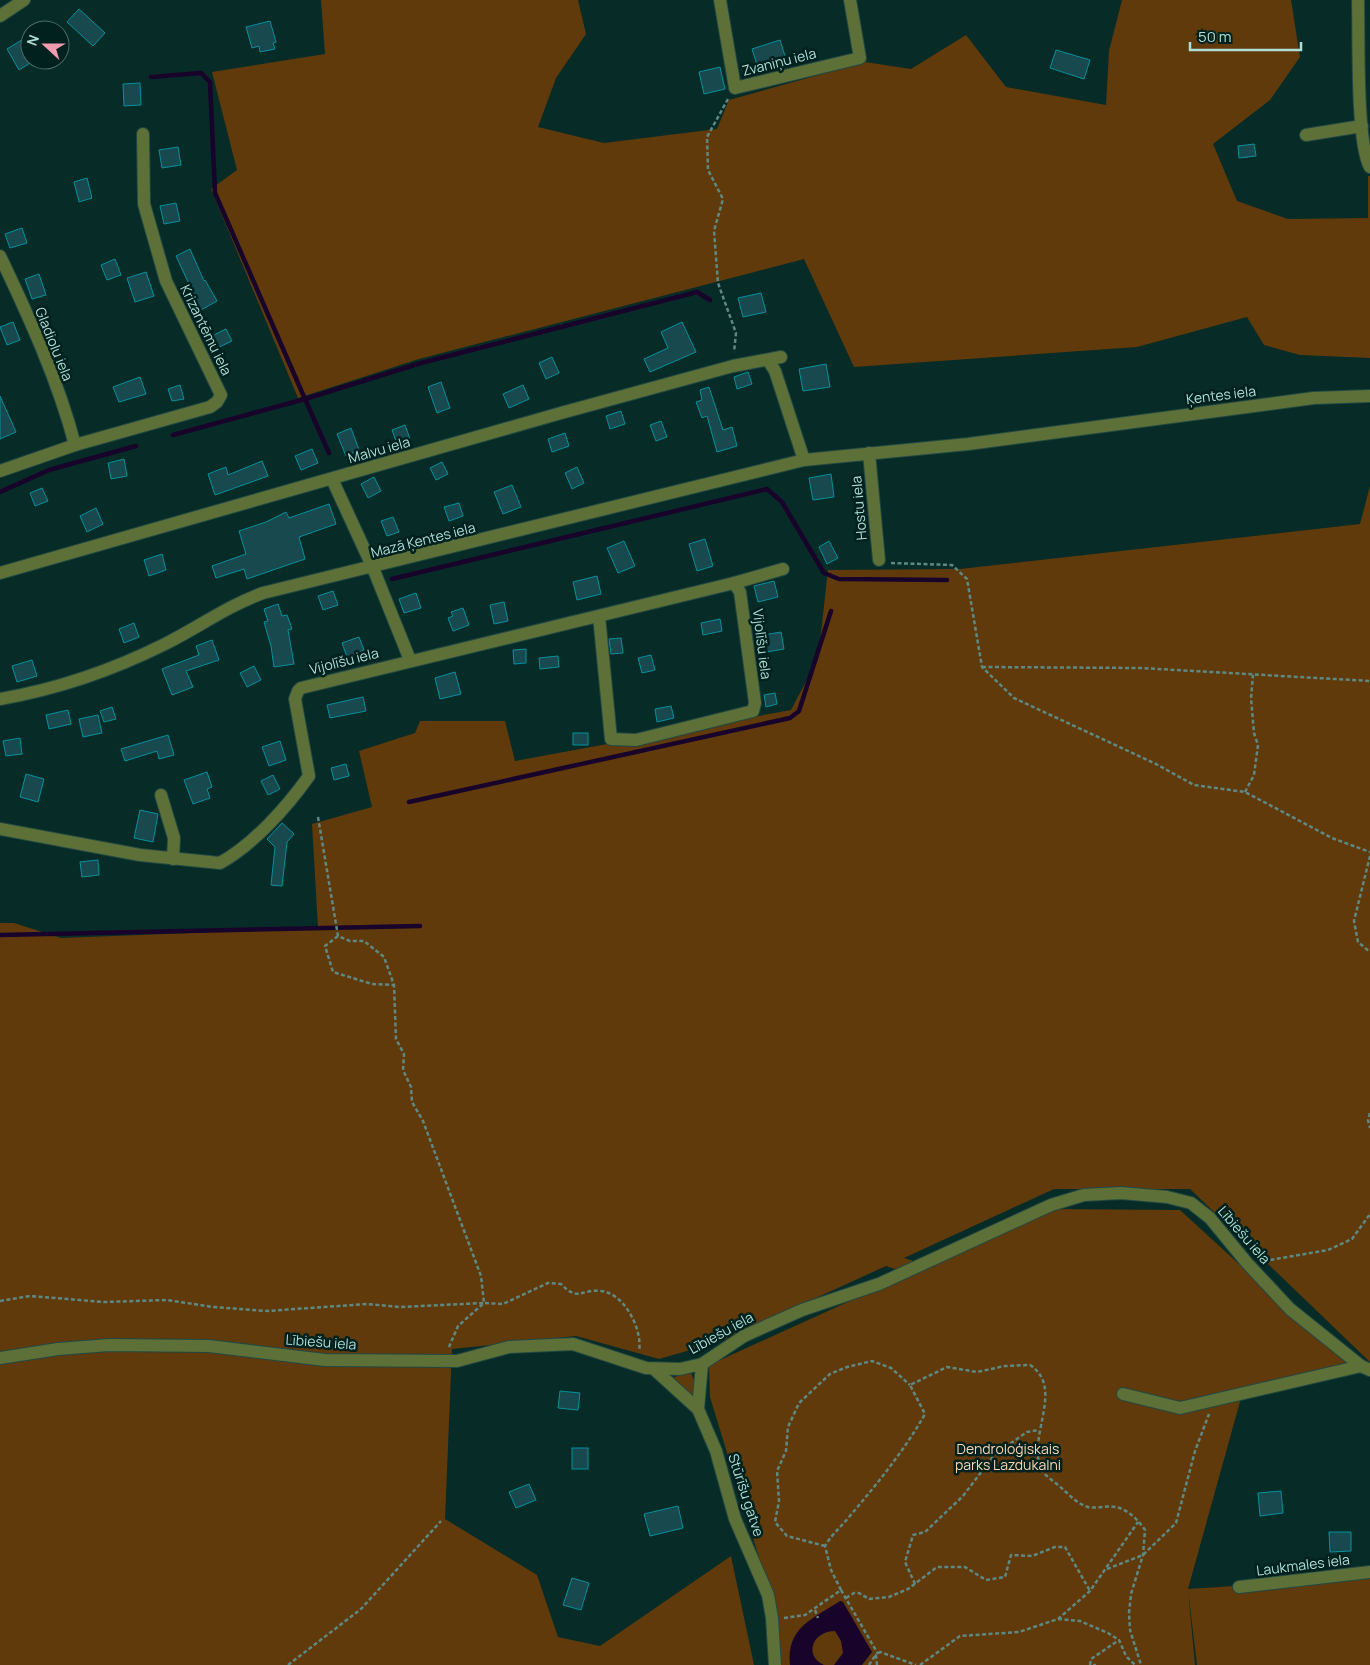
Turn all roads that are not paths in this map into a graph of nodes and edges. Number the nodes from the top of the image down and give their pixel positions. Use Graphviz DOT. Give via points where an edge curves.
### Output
graph roads {
  1 [pos="24,0"];
  2 [pos="720,0"];
  3 [pos="850,0"];
  4 [pos="1358,0"];
  5 [pos="0,16"];
  6 [pos="1362,126"];
  7 [pos="143,134"];
  8 [pos="1306,135"];
  9 [pos="1370,167"];
  10 [pos="0,256"];
  11 [pos="1370,396"];
  12 [pos="74,445"];
  13 [pos="869,453"];
  14 [pos="804,460"];
  15 [pos="0,471"];
  16 [pos="332,479"];
  17 [pos="879,560"];
  18 [pos="373,568"];
  19 [pos="783,569"];
  20 [pos="0,573"];
  21 [pos="734,583"];
  22 [pos="599,616"];
  23 [pos="410,660"];
  24 [pos="0,699"];
  25 [pos="161,796"];
  26 [pos="0,829"];
  27 [pos="173,859"];
  28 [pos="0,1358"];
  29 [pos="702,1364"];
  30 [pos="1366,1368"];
  31 [pos="654,1369"];
  32 [pos="1124,1394"];
  33 [pos="698,1409"];
  34 [pos="1370,1572"];
  35 [pos="1239,1587"];
  36 [pos="775,1665"];
  1 -- 5 [label="street"];
  2 -- 3 [label="street, Zvaniņu iela" via="735,88 860,58"];
  4 -- 6 [label="street"];
  6 -- 8 [label="street"];
  6 -- 9 [label="street" via="1365,159"];
  7 -- 12 [label="street, Krizantēmu iela" via="144,204 166,281 221,395 218,402 210,407"];
  10 -- 12 [label="street, Gladiolu iela" via="68,418"];
  11 -- 13 [label="street, Ķentes iela" via="1314,398 968,444"];
  12 -- 15 [label="street, Krizantēmu iela"];
  13 -- 14 [label="street, Mazā Ķentes iela"];
  13 -- 17 [label="street, Hostu iela"];
  14 -- 16 [label="street, Malvu iela" via="775,371 774,358 734,366"];
  14 -- 18 [label="street, Mazā Ķentes iela"];
  16 -- 18 [label="street"];
  16 -- 20 [label="street, Malvu iela"];
  18 -- 23 [label="street"];
  18 -- 24 [label="street, Mazā Ķentes iela" via="263,593 219,612 168,643 113,669 89,678"];
  19 -- 21 [label="street, Vijolīšu iela"];
  21 -- 22 [label="street, Vijolīšu iela"];
  21 -- 22 [label="street, Vijolīšu iela" via="740,592 755,703 753,711 636,740 611,739"];
  22 -- 23 [label="street, Vijolīšu iela"];
  23 -- 27 [label="street, Vijolīšu iela" via="301,688 295,699 309,776 304,784 244,847 227,860 220,863"];
  25 -- 27 [label="street" via="174,838"];
  26 -- 27 [label="street, Vijolīšu iela"];
  28 -- 31 [label="street, Lībiešu iela" via="100,1346 209,1346 325,1360 457,1361 509,1347 573,1344"];
  29 -- 30 [label="street, Lībiešu iela" via="736,1340 802,1310 879,1284 1051,1205 1084,1196 1121,1193 1191,1202 1210,1218 1290,1309"];
  29 -- 31 [label="street, Lībiešu iela" via="680,1369"];
  29 -- 33 [label="street, Stūrīšu gatve"];
  30 -- 32 [label="street" via="1180,1408"];
  31 -- 33 [label="street"];
  33 -- 36 [label="street, Stūrīšu gatve" via="716,1451 735,1519 768,1596"];
  34 -- 35 [label="street, Laukmales iela"];
}
